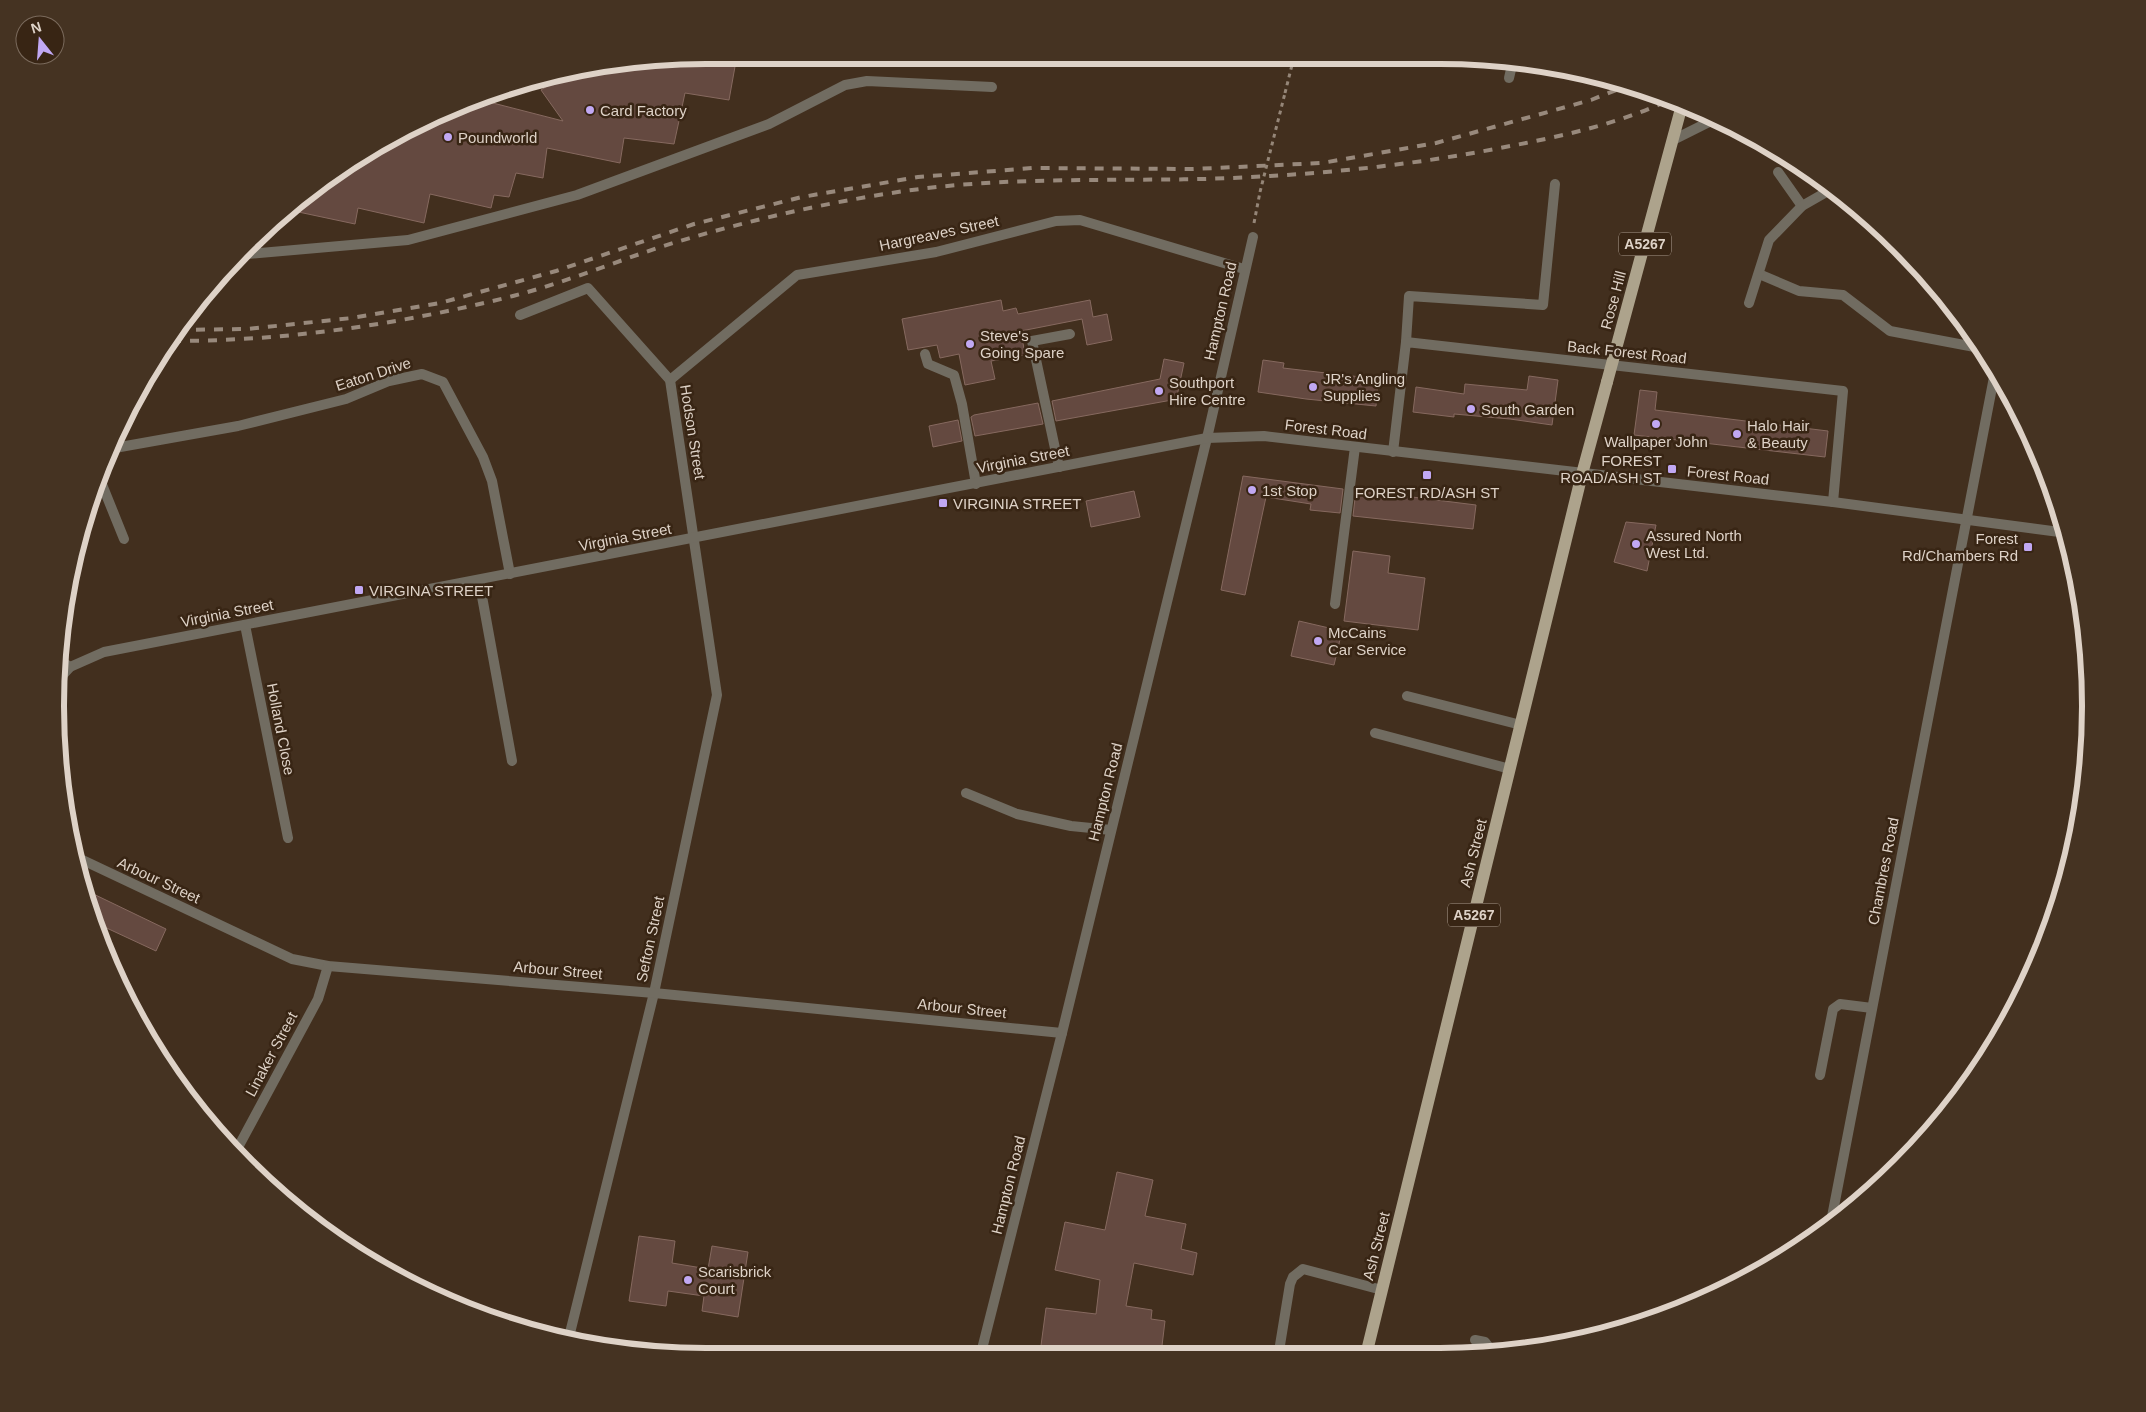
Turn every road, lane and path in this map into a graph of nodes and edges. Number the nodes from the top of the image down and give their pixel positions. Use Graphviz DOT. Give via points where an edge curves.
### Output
graph roads {
  1 [pos="1292,64"];
  2 [pos="1511,68"];
  3 [pos="1508,78"];
  4 [pos="992,87"];
  5 [pos="1680,111"];
  6 [pos="1708,123"];
  7 [pos="1673,140"];
  8 [pos="1778,172"];
  9 [pos="1555,184"];
  10 [pos="1826,192"];
  11 [pos="1802,206"];
  12 [pos="1254,220"];
  13 [pos="1253,237"];
  14 [pos="250,254"];
  15 [pos="1244,269"];
  16 [pos="1759,274"];
  17 [pos="1749,303"];
  18 [pos="520,315"];
  19 [pos="1070,334"];
  20 [pos="1406,342"];
  21 [pos="1972,347"];
  22 [pos="926,354"];
  23 [pos="670,380"];
  24 [pos="1994,382"];
  25 [pos="1207,438"];
  26 [pos="119,447"];
  27 [pos="1355,447"];
  28 [pos="1393,452"];
  29 [pos="1059,468"];
  30 [pos="1582,474"];
  31 [pos="976,484"];
  32 [pos="103,488"];
  33 [pos="1833,502"];
  34 [pos="1965,521"];
  35 [pos="2058,532"];
  36 [pos="694,539"];
  37 [pos="124,540"];
  38 [pos="510,574"];
  39 [pos="479,580"];
  40 [pos="1335,604"];
  41 [pos="245,625"];
  42 [pos="65,664"];
  43 [pos="70,668"];
  44 [pos="65,673"];
  45 [pos="1407,696"];
  46 [pos="1521,725"];
  47 [pos="1375,733"];
  48 [pos="512,761"];
  49 [pos="1510,769"];
  50 [pos="966,793"];
  51 [pos="1112,830"];
  52 [pos="288,838"];
  53 [pos="83,860"];
  54 [pos="328,966"];
  55 [pos="654,993"];
  56 [pos="1872,1008"];
  57 [pos="1062,1033"];
  58 [pos="1820,1075"];
  59 [pos="239,1146"];
  60 [pos="1832,1215"];
  61 [pos="1382,1290"];
  62 [pos="570,1333"];
  63 [pos="1474,1340"];
  64 [pos="1488,1346"];
  65 [pos="982,1348"];
  66 [pos="1281,1348"];
  67 [pos="1368,1348"];
  1 -- 12 [label="path, bridge"];
  2 -- 3 [label="street"];
  4 -- 14 [label="street" via="867,81 845,85 768,124 577,195 408,240"];
  5 -- 7 [label="main road, Rose Hill / A5267, bridge"];
  6 -- 7 [label="street"];
  7 -- 30 [label="main road, Rose Hill / A5267, bridge"];
  8 -- 11 [label="street"];
  9 -- 20 [label="street" via="1543,305 1410,296"];
  10 -- 11 [label="street"];
  11 -- 16 [label="street" via="1769,240"];
  13 -- 15 [label="street, Hampton Road"];
  15 -- 23 [label="street, Hargreaves Street" via="1080,220 1056,221 936,252 797,275"];
  15 -- 25 [label="street, Hampton Road"];
  16 -- 17 [label="street"];
  16 -- 21 [label="street" via="1798,291 1842,294 1890,331"];
  18 -- 23 [label="street, Hodson Street" via="588,288"];
  19 -- 29 [label="street" via="1032,341"];
  20 -- 28 [label="street"];
  20 -- 33 [label="street, Back Forest Road" via="1843,391"];
  22 -- 31 [label="street" via="928,364 954,375"];
  23 -- 36 [label="street, Hodson Street"];
  24 -- 34 [label="street, Chambres Road"];
  25 -- 27 [label="street, Forest Road" via="1264,436"];
  25 -- 29 [label="street, Virginia Street"];
  25 -- 51 [label="street, Hampton Road"];
  26 -- 38 [label="street, Eaton Drive" via="238,426 346,399 389,381 422,374 443,382 483,457 492,481"];
  27 -- 28 [label="street, Forest Road"];
  27 -- 40 [label="street"];
  28 -- 30 [label="street, Forest Road"];
  29 -- 31 [label="street, Virginia Street"];
  30 -- 33 [label="street, Forest Road"];
  30 -- 46 [label="main road, Ash Street / A5267"];
  31 -- 36 [label="street, Virginia Street"];
  32 -- 37 [label="street"];
  33 -- 34 [label="street, Forest Road"];
  34 -- 35 [label="street, Forest Road"];
  34 -- 56 [label="street, Chambres Road"];
  36 -- 38 [label="street, Virginia Street"];
  36 -- 55 [label="street, Sefton Street" via="717,695"];
  38 -- 39 [label="street, Virginia Street"];
  39 -- 41 [label="street, Virginia Street"];
  39 -- 48 [label="street"];
  41 -- 43 [label="street, Virginia Street" via="104,652"];
  41 -- 52 [label="street, Holland Close"];
  42 -- 43 [label="street"];
  43 -- 44 [label="street, Virginia Street"];
  45 -- 46 [label="street"];
  46 -- 49 [label="main road, Ash Street / A5267"];
  47 -- 49 [label="street"];
  49 -- 61 [label="main road, Ash Street / A5267"];
  50 -- 51 [label="street" via="1017,814 1071,826"];
  51 -- 57 [label="street, Hampton Road"];
  53 -- 54 [label="street, Arbour Street" via="292,959"];
  54 -- 55 [label="street, Arbour Street"];
  54 -- 59 [label="street, Linaker Street" via="318,999"];
  55 -- 57 [label="street, Arbour Street"];
  55 -- 62 [label="street, Sefton Street"];
  56 -- 58 [label="street" via="1840,1004 1833,1009"];
  56 -- 60 [label="street, Chambres Road"];
  57 -- 65 [label="street, Hampton Road"];
  61 -- 66 [label="street" via="1303,1269 1297,1272 1290,1284"];
  61 -- 67 [label="main road, Ash Street / A5267"];
  63 -- 64 [label="street" via="1485,1342"];
}
